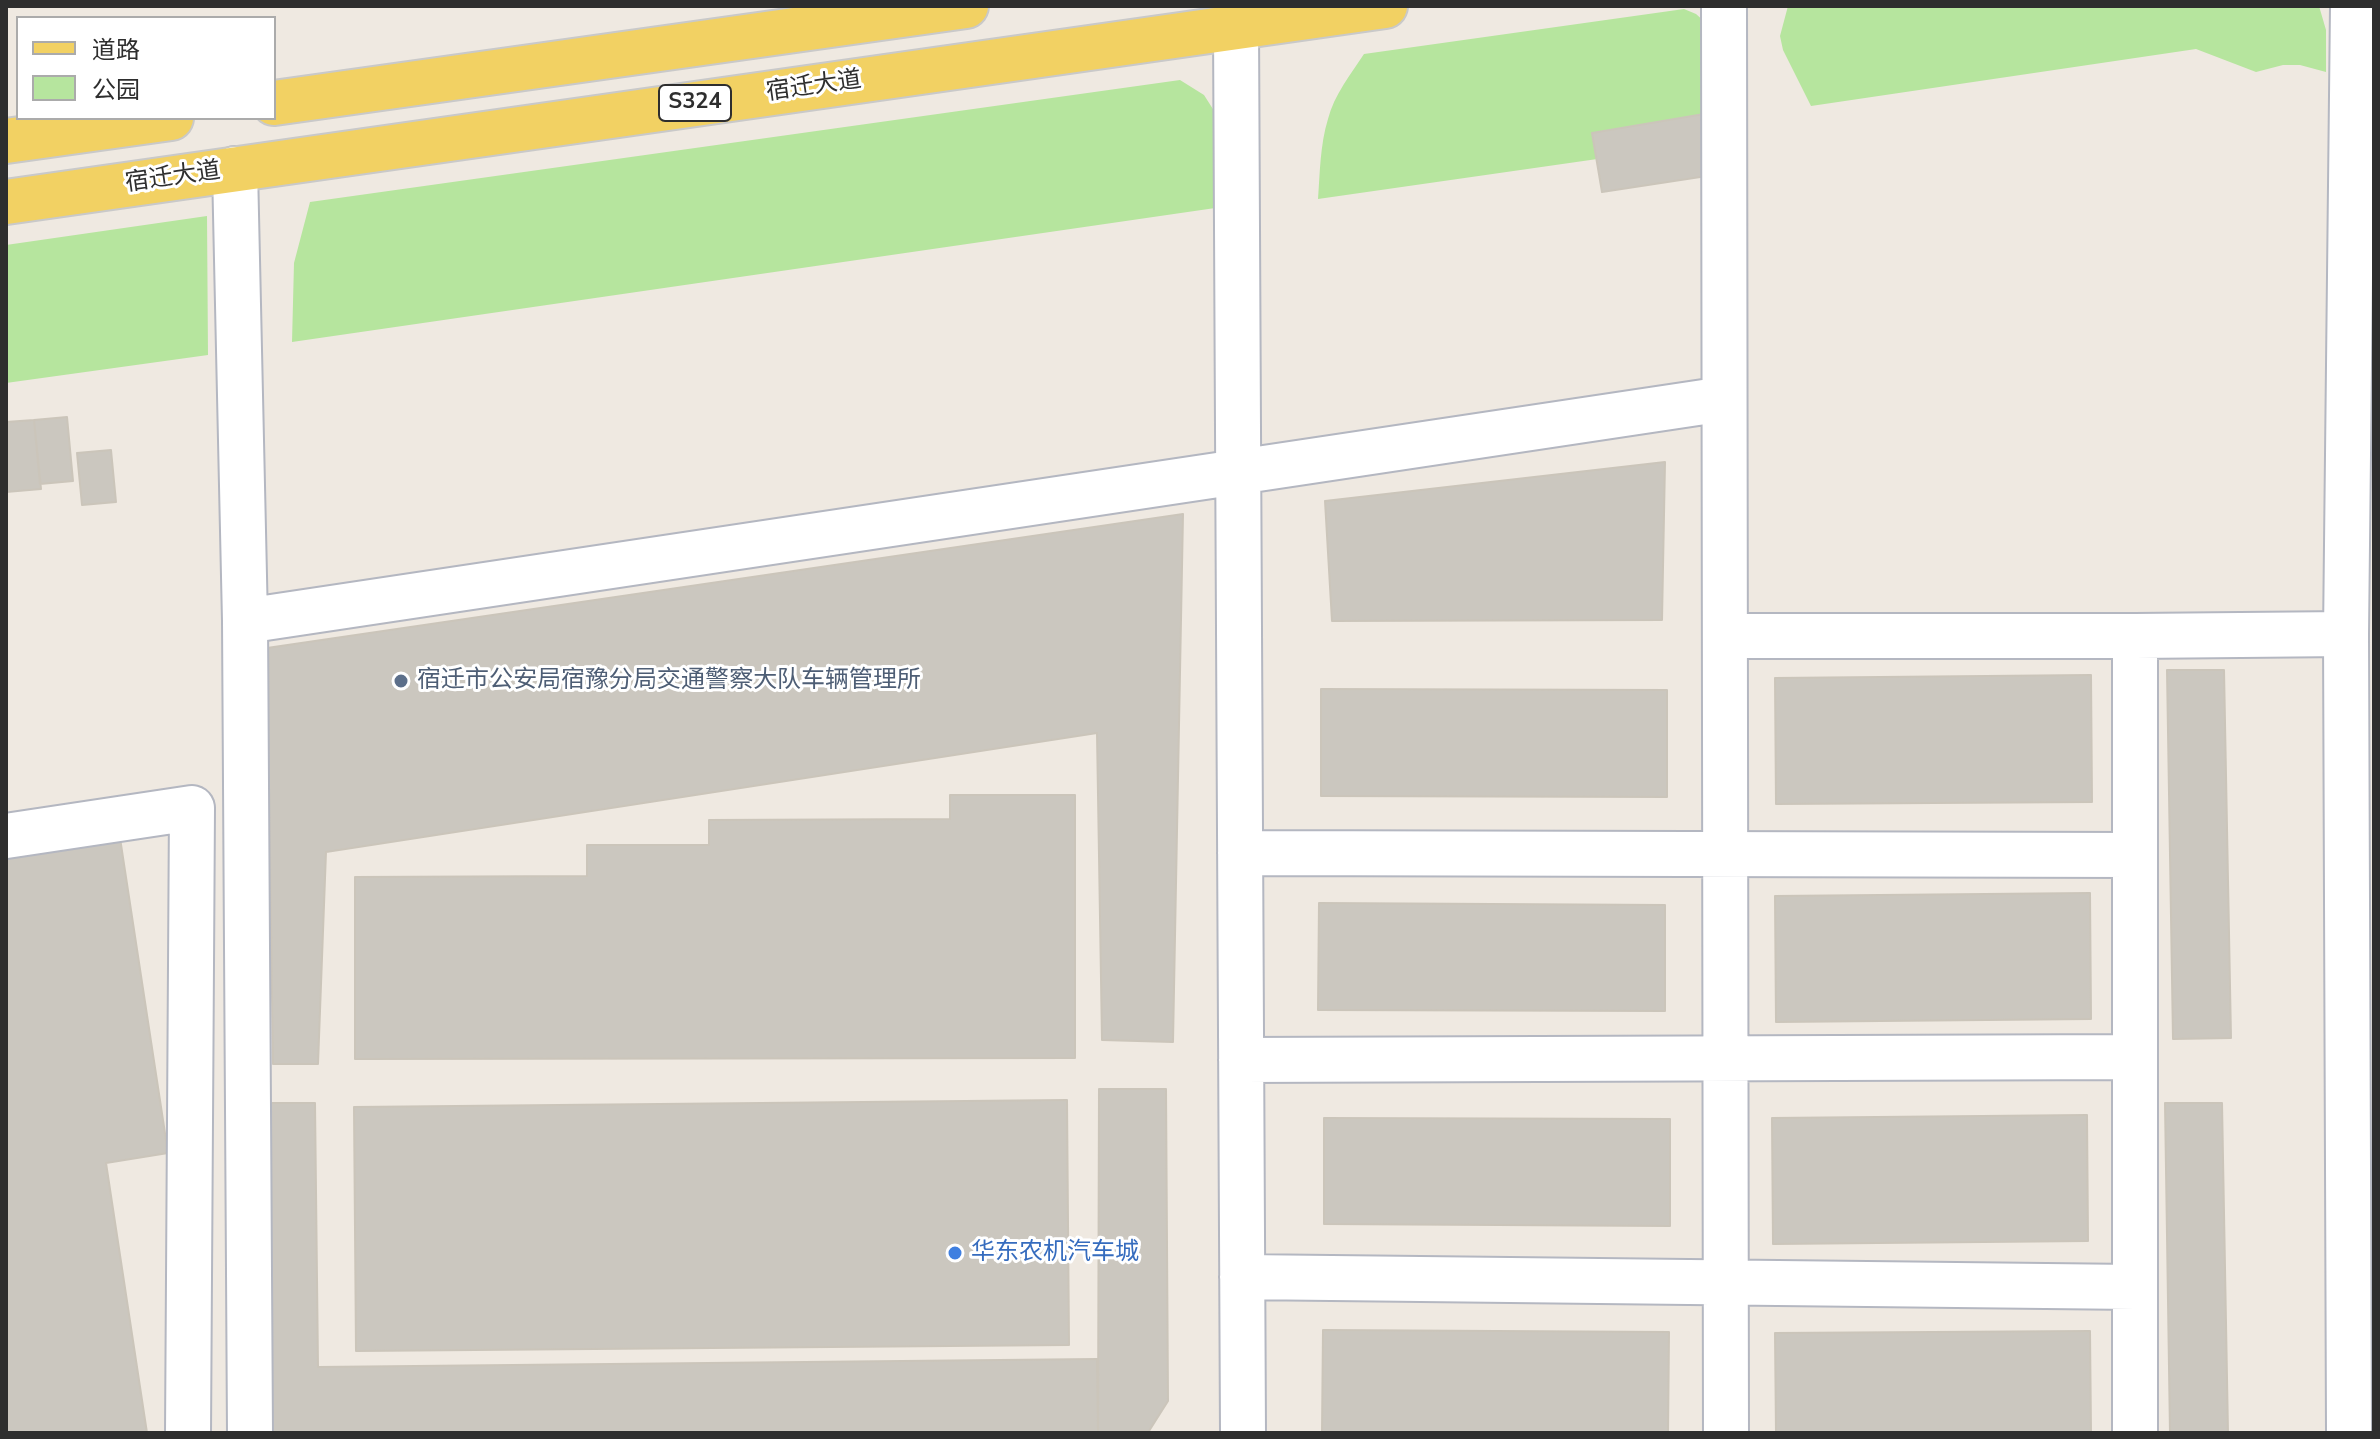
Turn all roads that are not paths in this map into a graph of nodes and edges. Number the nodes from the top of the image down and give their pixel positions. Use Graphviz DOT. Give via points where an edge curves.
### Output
graph roads {
  1 [pos="966,6"];
  2 [pos="1385,6"];
  3 [pos="1724,6"];
  4 [pos="2353,6"];
  5 [pos="1236,27"];
  6 [pos="276,103"];
  7 [pos="157,120"];
  8 [pos="6,141"];
  9 [pos="235,169"];
  10 [pos="6,202"];
  11 [pos="1724,399"];
  12 [pos="1239,472"];
  13 [pos="245,621"];
  14 [pos="2346,634"];
  15 [pos="1725,636"];
  16 [pos="2135,636"];
  17 [pos="6,836"];
  18 [pos="1240,853"];
  19 [pos="1725,854"];
  20 [pos="2135,855"];
  21 [pos="2135,1057"];
  22 [pos="1726,1059"];
  23 [pos="1241,1060"];
  24 [pos="1242,1277"];
  25 [pos="1726,1282"];
  26 [pos="2135,1287"];
  27 [pos="188,1433"];
  28 [pos="250,1433"];
  29 [pos="1243,1433"];
  30 [pos="1726,1433"];
  31 [pos="2135,1433"];
  32 [pos="2349,1433"];
  1 -- 6 [label="main road, S324"];
  2 -- 5 [label="main road, 宿迁大道 / S324"];
  3 -- 11 [label="lane"];
  4 -- 14 [label="lane"];
  5 -- 9 [label="main road, 宿迁大道 / S324"];
  5 -- 12 [label="lane"];
  7 -- 8 [label="main road"];
  9 -- 10 [label="main road, 宿迁大道 / S324"];
  9 -- 13 [label="lane"];
  11 -- 12 [label="lane"];
  11 -- 15 [label="lane"];
  12 -- 13 [label="lane"];
  12 -- 18 [label="lane"];
  13 -- 28 [label="lane"];
  14 -- 16 [label="lane"];
  14 -- 32 [label="lane"];
  15 -- 16 [label="lane"];
  15 -- 19 [label="lane"];
  16 -- 20 [label="lane"];
  17 -- 27 [label="lane" via="192,808"];
  18 -- 19 [label="lane"];
  18 -- 23 [label="lane"];
  19 -- 20 [label="lane"];
  19 -- 22 [label="lane"];
  20 -- 21 [label="lane"];
  21 -- 22 [label="lane"];
  21 -- 26 [label="lane"];
  22 -- 23 [label="lane"];
  22 -- 25 [label="lane"];
  23 -- 24 [label="lane"];
  24 -- 25 [label="lane"];
  24 -- 29 [label="lane"];
  25 -- 26 [label="lane"];
  25 -- 30 [label="lane"];
  26 -- 31 [label="lane"];
}
